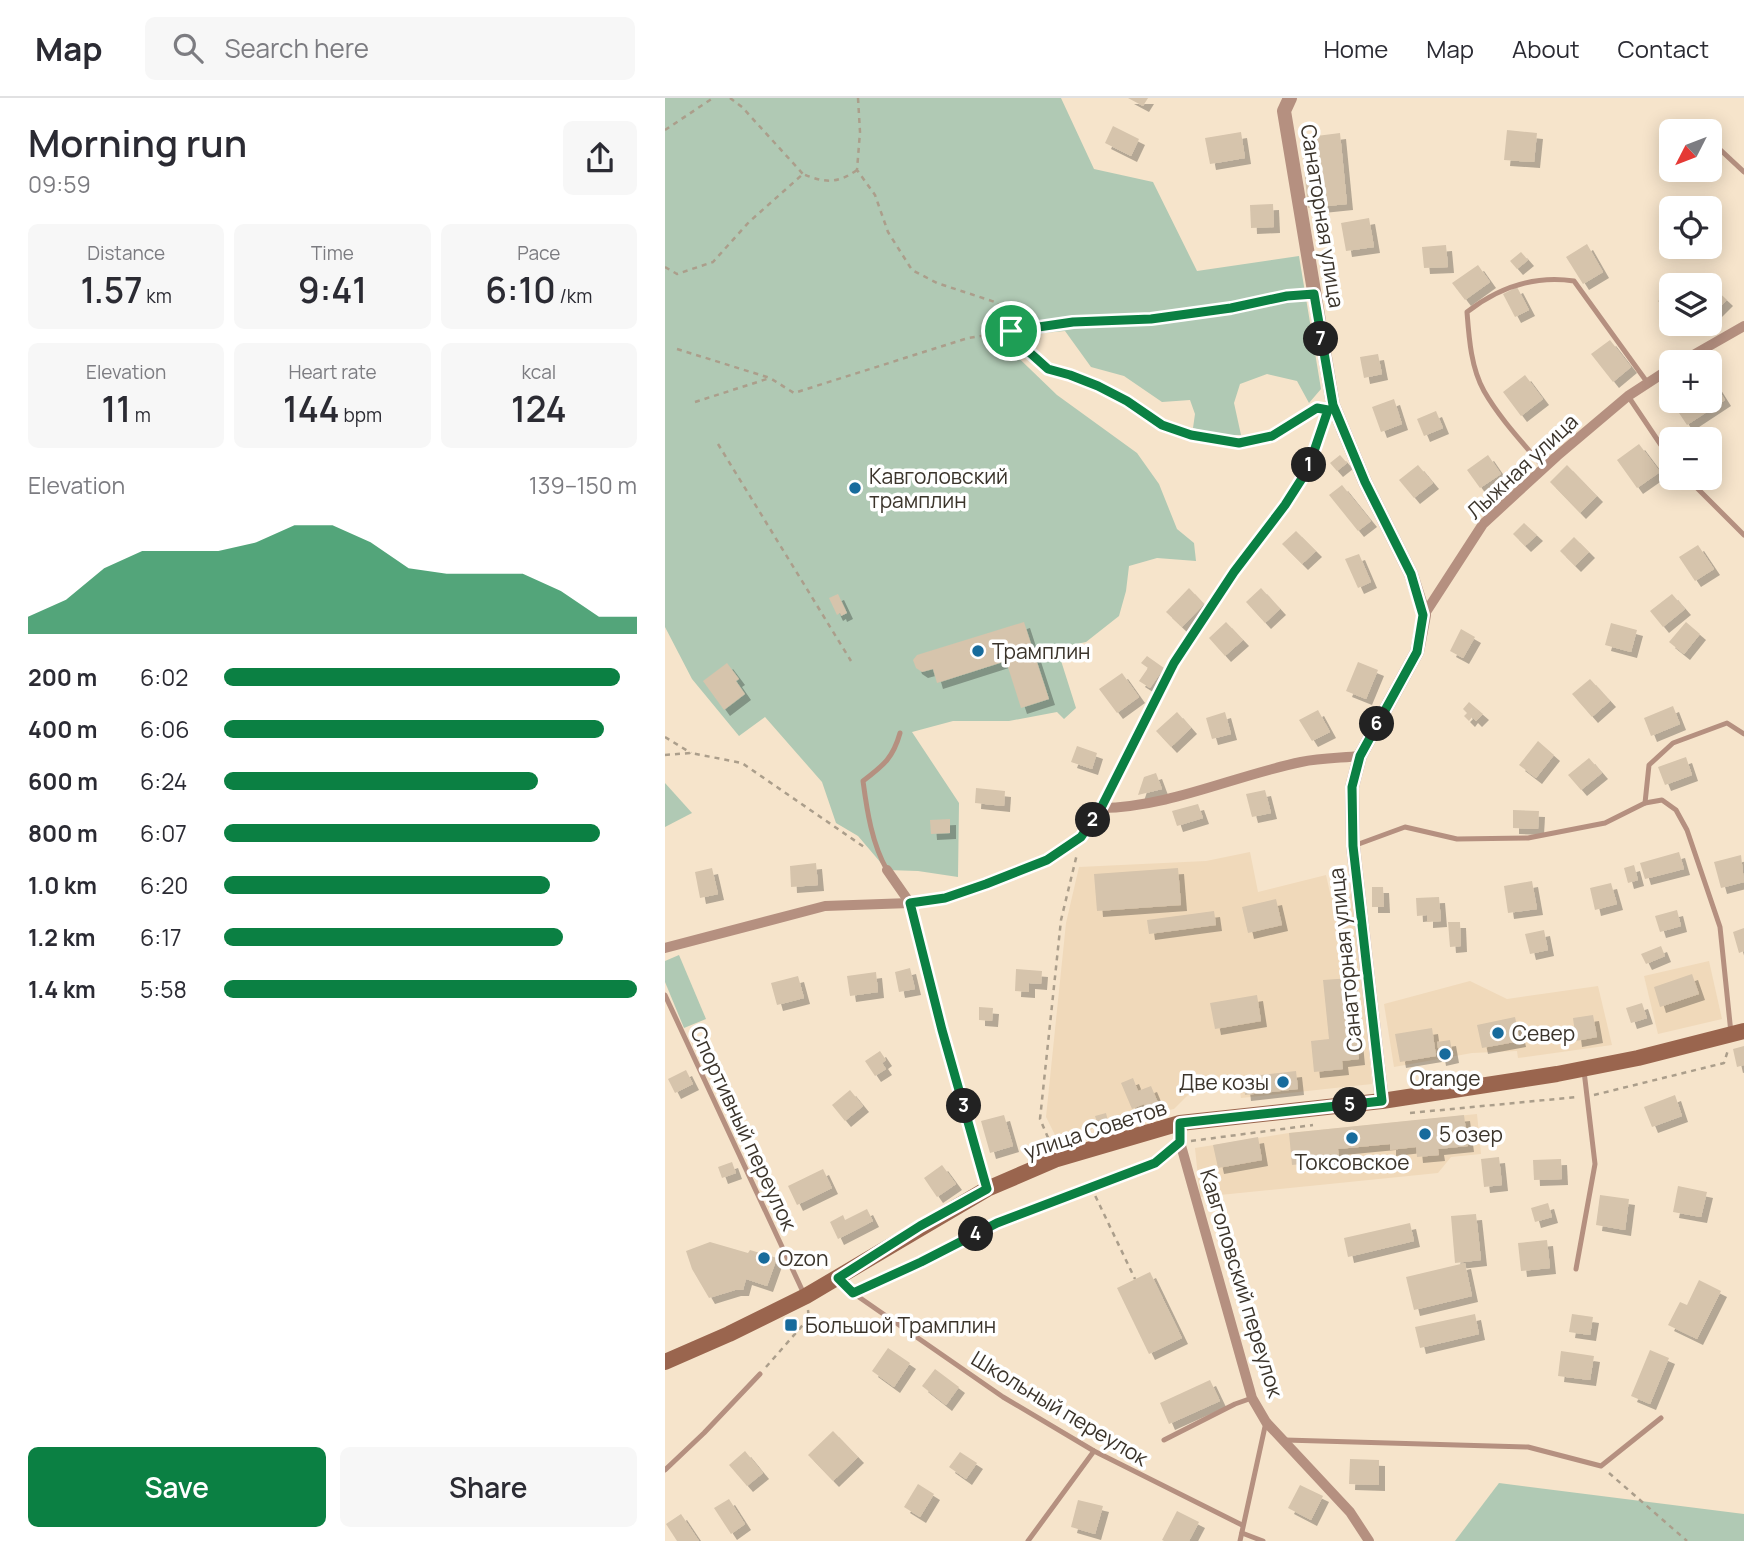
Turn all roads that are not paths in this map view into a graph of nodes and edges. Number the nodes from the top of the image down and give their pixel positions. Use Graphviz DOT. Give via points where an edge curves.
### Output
graph roads {
  1 [pos="1285,102"];
  2 [pos="1722,151"];
  3 [pos="1744,172"];
  4 [pos="1744,326"];
  5 [pos="1702,350"];
  6 [pos="1659,376"];
  7 [pos="1648,383"];
  8 [pos="1628,396"];
  9 [pos="1330,407"];
  10 [pos="1659,442"];
  11 [pos="1545,468"];
  12 [pos="1699,490"];
  13 [pos="1744,535"];
  14 [pos="1423,615"];
  15 [pos="900,733"];
  16 [pos="1744,734"];
  17 [pos="1360,756"];
  18 [pos="1645,803"];
  19 [pos="1101,808"];
  20 [pos="1353,846"];
  21 [pos="887,870"];
  22 [pos="910,903"];
  23 [pos="665,948"];
  24 [pos="665,995"];
  25 [pos="1735,1036"];
  26 [pos="1583,1070"];
  27 [pos="1382,1101"];
  28 [pos="1180,1123"];
  29 [pos="987,1189"];
  30 [pos="1576,1269"];
  31 [pos="838,1278"];
  32 [pos="806,1296"];
  33 [pos="665,1362"];
  34 [pos="760,1374"];
  35 [pos="1252,1398"];
  36 [pos="1661,1418"];
  37 [pos="1266,1422"];
  38 [pos="1164,1440"];
  39 [pos="1282,1440"];
  40 [pos="1094,1451"];
  41 [pos="665,1470"];
  42 [pos="1242,1525"];
  43 [pos="1242,1533"];
  44 [pos="1028,1541"];
  45 [pos="1240,1541"];
  46 [pos="1263,1541"];
  47 [pos="1369,1541"];
  1 -- 9 [label="street, Санаторная улица"];
  2 -- 3 [label="lane"];
  4 -- 5 [label="street"];
  6 -- 7 [label="street, Лыжная улица"];
  7 -- 8 [label="street, Лыжная улица"];
  7 -- 11 [label="lane" via="1574,281 1553,278 1505,289 1467,312 1470,346 1483,390"];
  8 -- 10 [label="lane"];
  8 -- 11 [label="street, Лыжная улица"];
  9 -- 14 [label="street, Санаторная улица" via="1411,574"];
  9 -- 19 [label="street" via="1308,469 1174,663"];
  11 -- 14 [label="street, Лыжная улица" via="1483,524"];
  12 -- 13 [label="lane"];
  14 -- 17 [label="street, Санаторная улица" via="1417,652"];
  15 -- 21 [label="lane" via="889,761 863,781 879,857"];
  16 -- 18 [label="lane" via="1727,723 1673,743 1649,765"];
  17 -- 19 [label="street" via="1302,762 1174,798 1127,808"];
  17 -- 20 [label="street, Санаторная улица" via="1352,787"];
  18 -- 20 [label="lane" via="1605,823 1528,838 1457,839 1405,827"];
  18 -- 25 [label="lane" via="1662,800 1676,810 1687,830 1720,927"];
  19 -- 22 [label="street" via="1081,837 1047,860 945,898"];
  20 -- 27 [label="street, Санаторная улица"];
  21 -- 22 [label="street"];
  22 -- 23 [label="street" via="825,906"];
  22 -- 29 [label="street"];
  24 -- 32 [label="lane, Спортивный переулок"];
  25 -- 26 [label="main road, улица Советов"];
  26 -- 27 [label="main road, улица Советов"];
  26 -- 30 [label="lane" via="1595,1164"];
  27 -- 28 [label="main road, улица Советов"];
  28 -- 29 [label="main road, улица Советов" via="1057,1158"];
  28 -- 35 [label="street, Кавголовский переулок" via="1180,1142"];
  29 -- 31 [label="main road, улица Советов"];
  31 -- 32 [label="main road, улица Советов"];
  31 -- 40 [label="lane, Школьный переулок" via="1003,1397"];
  32 -- 33 [label="main road, улица Советов"];
  34 -- 41 [label="lane"];
  35 -- 37 [label="street, Кавголовский переулок"];
  35 -- 38 [label="lane"];
  36 -- 39 [label="lane" via="1601,1466 1528,1447"];
  37 -- 39 [label="street, Кавголовский переулок"];
  37 -- 42 [label="lane"];
  39 -- 47 [label="street, Кавголовский переулок" via="1350,1512"];
  40 -- 42 [label="lane, Школьный переулок"];
  40 -- 44 [label="lane"];
  42 -- 43 [label="lane"];
  43 -- 45 [label="lane"];
  43 -- 46 [label="lane"];
}
